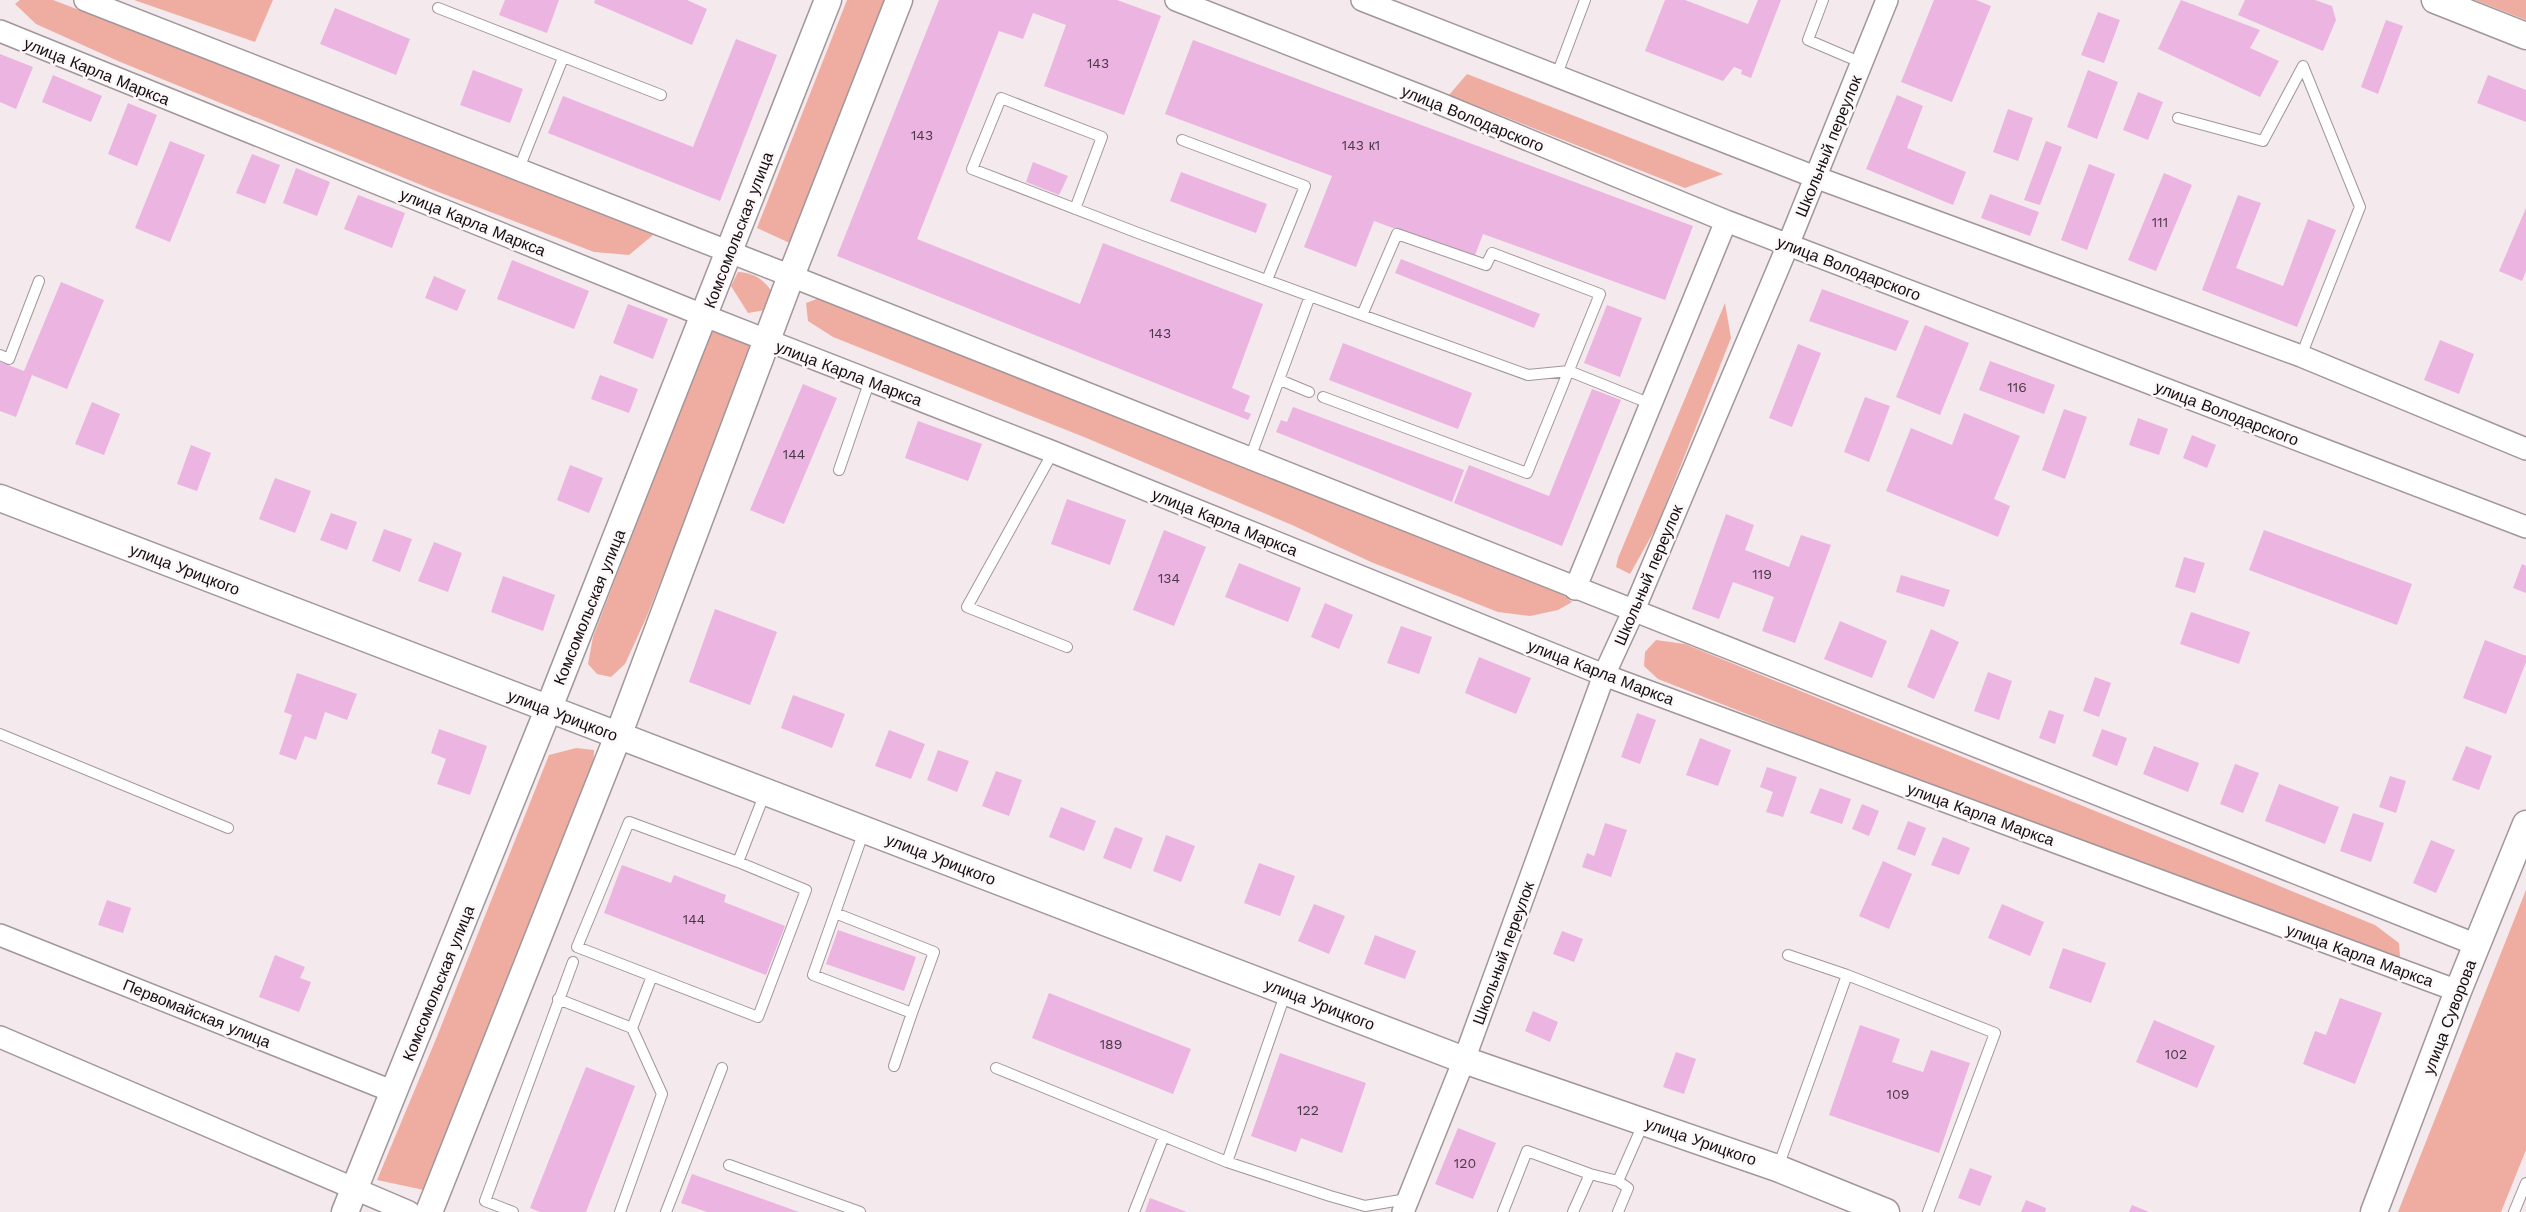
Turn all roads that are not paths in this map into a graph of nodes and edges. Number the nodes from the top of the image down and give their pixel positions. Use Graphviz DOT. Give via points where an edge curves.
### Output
graph roads {
  1 [pos="85,0"];
  2 [pos="828,0"];
  3 [pos="899,0"];
  4 [pos="1176,0"];
  5 [pos="1362,0"];
  6 [pos="1585,0"];
  7 [pos="1823,0"];
  8 [pos="1887,0"];
  9 [pos="2435,0"];
  10 [pos="438,8"];
  11 [pos="0,31"];
  12 [pos="2526,36"];
  13 [pos="563,58"];
  14 [pos="1862,63"];
  15 [pos="1556,77"];
  16 [pos="661,95"];
  17 [pos="2178,118"];
  18 [pos="1182,140"];
  19 [pos="518,171"];
  20 [pos="1815,177"];
  21 [pos="1075,209"];
  22 [pos="1726,221"];
  23 [pos="1788,245"];
  24 [pos="729,253"];
  25 [pos="791,276"];
  26 [pos="1266,280"];
  27 [pos="39,281"];
  28 [pos="1310,296"];
  29 [pos="1362,315"];
  30 [pos="704,316"];
  31 [pos="766,341"];
  32 [pos="0,356"];
  33 [pos="2301,356"];
  34 [pos="1569,371"];
  35 [pos="870,380"];
  36 [pos="1280,380"];
  37 [pos="1310,392"];
  38 [pos="1323,397"];
  39 [pos="1651,404"];
  40 [pos="2526,449"];
  41 [pos="1054,452"];
  42 [pos="1250,458"];
  43 [pos="840,470"];
  44 [pos="0,498"];
  45 [pos="2526,527"];
  46 [pos="1575,589"];
  47 [pos="1633,612"];
  48 [pos="1067,646"];
  49 [pos="1604,675"];
  50 [pos="548,710"];
  51 [pos="0,734"];
  52 [pos="618,736"];
  53 [pos="765,792"];
  54 [pos="2526,824"];
  55 [pos="228,828"];
  56 [pos="864,830"];
  57 [pos="738,862"];
  58 [pos="835,913"];
  59 [pos="0,935"];
  60 [pos="2477,945"];
  61 [pos="1788,955"];
  62 [pos="573,962"];
  63 [pos="652,976"];
  64 [pos="1847,976"];
  65 [pos="1287,991"];
  66 [pos="2458,991"];
  67 [pos="558,999"];
  68 [pos="912,1013"];
  69 [pos="632,1028"];
  70 [pos="0,1037"];
  71 [pos="1464,1060"];
  72 [pos="894,1066"];
  73 [pos="722,1068"];
  74 [pos="996,1068"];
  75 [pos="394,1092"];
  76 [pos="1645,1121"];
  77 [pos="1164,1136"];
  78 [pos="1227,1162"];
  79 [pos="729,1164"];
  80 [pos="1777,1168"];
  81 [pos="1590,1174"];
  82 [pos="1618,1181"];
  83 [pos="2526,1182"];
  84 [pos="350,1201"];
  85 [pos="1406,1205"];
  86 [pos="409,1212"];
  87 [pos="429,1212"];
  88 [pos="513,1212"];
  89 [pos="620,1212"];
  90 [pos="666,1212"];
  91 [pos="860,1212"];
  92 [pos="1134,1212"];
  93 [pos="1503,1212"];
  94 [pos="1573,1212"];
  95 [pos="1618,1212"];
  96 [pos="1886,1212"];
  97 [pos="1928,1212"];
  98 [pos="2374,1212"];
  99 [pos="2514,1212"];
  1 -- 19 [label="street"];
  2 -- 24 [label="street, Комсомольская улица"];
  3 -- 25 [label="street"];
  4 -- 22 [label="street, улица Володарского"];
  5 -- 15 [label="street"];
  6 -- 15 [label="lane"];
  7 -- 14 [label="lane" via="1808,40"];
  8 -- 14 [label="street, Школьный переулок"];
  9 -- 12 [label="street"];
  10 -- 13 [label="lane"];
  11 -- 30 [label="street, улица Карла Маркса"];
  13 -- 16 [label="lane"];
  13 -- 19 [label="lane"];
  14 -- 20 [label="street, Школьный переулок"];
  15 -- 20 [label="street"];
  17 -- 33 [label="lane" via="2263,141 2303,66 2360,207"];
  18 -- 26 [label="lane" via="1306,186"];
  19 -- 24 [label="street"];
  20 -- 23 [label="street, Школьный переулок"];
  20 -- 33 [label="street"];
  21 -- 21 [label="lane" via="972,169 1001,98 1102,137"];
  21 -- 26 [label="lane"];
  22 -- 23 [label="street, улица Володарского"];
  22 -- 39 [label="street"];
  23 -- 45 [label="street, улица Володарского"];
  23 -- 47 [label="street, Школьный переулок"];
  24 -- 25 [label="street"];
  24 -- 30 [label="street, Комсомольская улица"];
  25 -- 31 [label="street"];
  25 -- 42 [label="street"];
  26 -- 28 [label="lane"];
  27 -- 32 [label="lane" via="9,359"];
  28 -- 29 [label="lane"];
  28 -- 36 [label="lane"];
  29 -- 34 [label="lane" via="1528,375"];
  29 -- 34 [label="lane" via="1397,234 1486,266 1492,253 1600,294"];
  30 -- 31 [label="street, улица Карла Маркса"];
  30 -- 50 [label="street, Комсомольская улица"];
  31 -- 35 [label="street, улица Карла Маркса"];
  31 -- 52 [label="street"];
  33 -- 40 [label="street"];
  34 -- 38 [label="lane" via="1527,474"];
  34 -- 39 [label="lane"];
  35 -- 41 [label="street, улица Карла Маркса"];
  35 -- 43 [label="lane"];
  36 -- 37 [label="lane"];
  36 -- 42 [label="lane"];
  39 -- 46 [label="street"];
  41 -- 48 [label="lane" via="967,607"];
  41 -- 49 [label="street, улица Карла Маркса"];
  42 -- 46 [label="street"];
  44 -- 50 [label="street, улица Урицкого"];
  46 -- 47 [label="street"];
  47 -- 49 [label="street, Школьный переулок"];
  47 -- 60 [label="street"];
  49 -- 66 [label="street, улица Карла Маркса"];
  49 -- 71 [label="street, Школьный переулок"];
  50 -- 52 [label="street, улица Урицкого"];
  50 -- 75 [label="street, Комсомольская улица"];
  51 -- 55 [label="lane"];
  52 -- 53 [label="street, улица Урицкого"];
  52 -- 87 [label="street"];
  53 -- 56 [label="street, улица Урицкого"];
  53 -- 57 [label="lane"];
  54 -- 60 [label="street, улица Суворова"];
  56 -- 58 [label="lane"];
  56 -- 65 [label="street, улица Урицкого"];
  57 -- 63 [label="lane" via="806,890 758,1018"];
  57 -- 63 [label="lane" via="629,822 577,947"];
  58 -- 68 [label="lane" via="813,974"];
  58 -- 68 [label="lane" via="934,952"];
  59 -- 75 [label="street, Первомайская улица"];
  60 -- 66 [label="street, улица Суворова"];
  61 -- 64 [label="lane"];
  62 -- 67 [label="lane"];
  63 -- 69 [label="lane"];
  64 -- 80 [label="lane"];
  64 -- 97 [label="lane" via="1996,1033"];
  65 -- 71 [label="street, улица Урицкого"];
  65 -- 78 [label="lane"];
  66 -- 98 [label="street, улица Суворова"];
  67 -- 69 [label="lane"];
  67 -- 88 [label="lane" via="485,1201"];
  68 -- 72 [label="lane"];
  69 -- 89 [label="lane" via="662,1094"];
  70 -- 84 [label="street"];
  71 -- 76 [label="street, улица Урицкого"];
  71 -- 85 [label="street, Школьный переулок"];
  73 -- 90 [label="lane"];
  74 -- 77 [label="lane"];
  75 -- 84 [label="street, Комсомольская улица"];
  76 -- 80 [label="street, улица Урицкого"];
  76 -- 82 [label="lane"];
  77 -- 78 [label="lane"];
  77 -- 92 [label="lane"];
  78 -- 85 [label="lane" via="1365,1206"];
  79 -- 91 [label="lane"];
  80 -- 96 [label="street, улица Урицкого"];
  81 -- 82 [label="lane"];
  81 -- 93 [label="lane" via="1527,1151"];
  81 -- 94 [label="lane"];
  82 -- 95 [label="lane" via="1628,1188"];
  83 -- 99 [label="lane"];
  84 -- 86 [label="street"];
}
